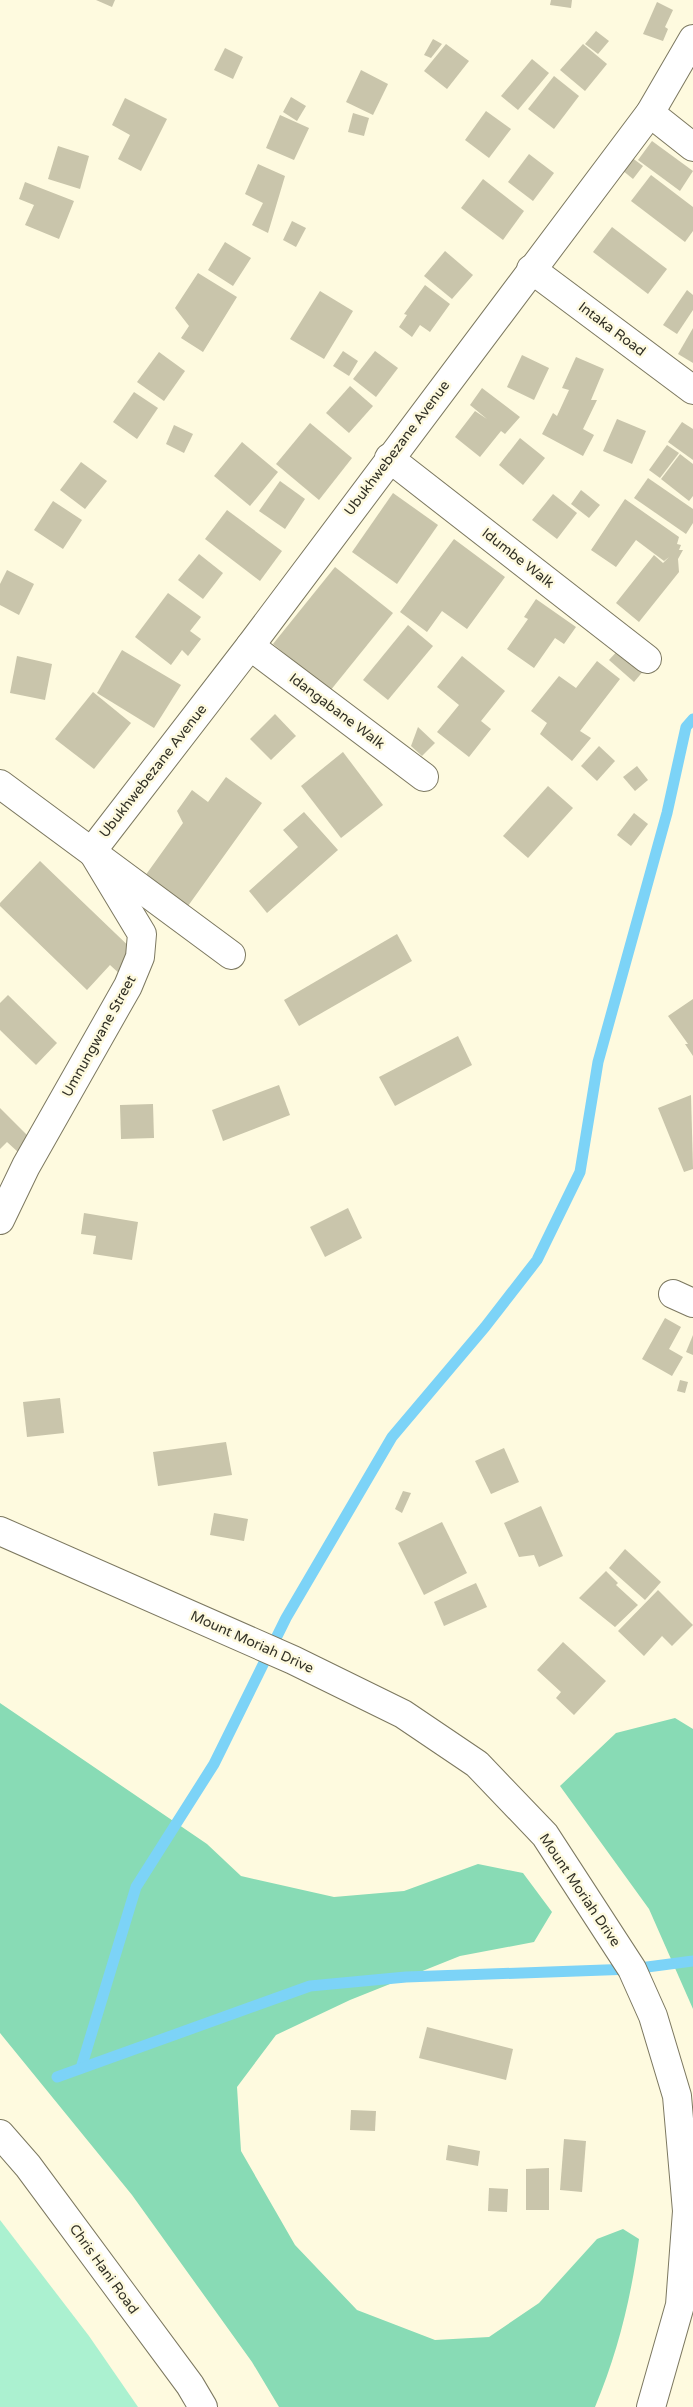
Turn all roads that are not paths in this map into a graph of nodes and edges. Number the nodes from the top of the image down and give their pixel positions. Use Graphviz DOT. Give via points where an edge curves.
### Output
graph roads {
  1 [pos="693,39"];
  2 [pos="650,113"];
  3 [pos="693,147"];
  4 [pos="531,269"];
  5 [pos="693,390"];
  6 [pos="389,458"];
  7 [pos="250,646"];
  8 [pos="647,659"];
  9 [pos="424,777"];
  10 [pos="0,784"];
  11 [pos="92,851"];
  12 [pos="231,954"];
  13 [pos="0,1220"];
  14 [pos="0,1531"];
  15 [pos="0,2134"];
  16 [pos="203,2407"];
  17 [pos="651,2407"];
  1 -- 2 [label="street, Ubukhwebezane Avenue"];
  2 -- 3 [label="street"];
  2 -- 4 [label="street, Ubukhwebezane Avenue"];
  4 -- 5 [label="street, Intaka Road"];
  4 -- 6 [label="street, Ubukhwebezane Avenue"];
  6 -- 7 [label="street, Ubukhwebezane Avenue"];
  6 -- 8 [label="street, Idumbe Walk"];
  7 -- 9 [label="street, Idangabane Walk"];
  7 -- 11 [label="street, Ubukhwebezane Avenue"];
  10 -- 11 [label="street, Umnungwane Street"];
  11 -- 12 [label="street, Umnungwane Street"];
  11 -- 13 [label="street, Umnungwane Street" via="142,934 140,957 128,986 26,1166"];
  14 -- 17 [label="street, Mount Moriah Drive" via="294,1660 403,1714 478,1764 545,1835 632,1969 653,2016 677,2096 687,2211 680,2305"];
  15 -- 16 [label="street, Chris Hani Road" via="28,2166"];
}
